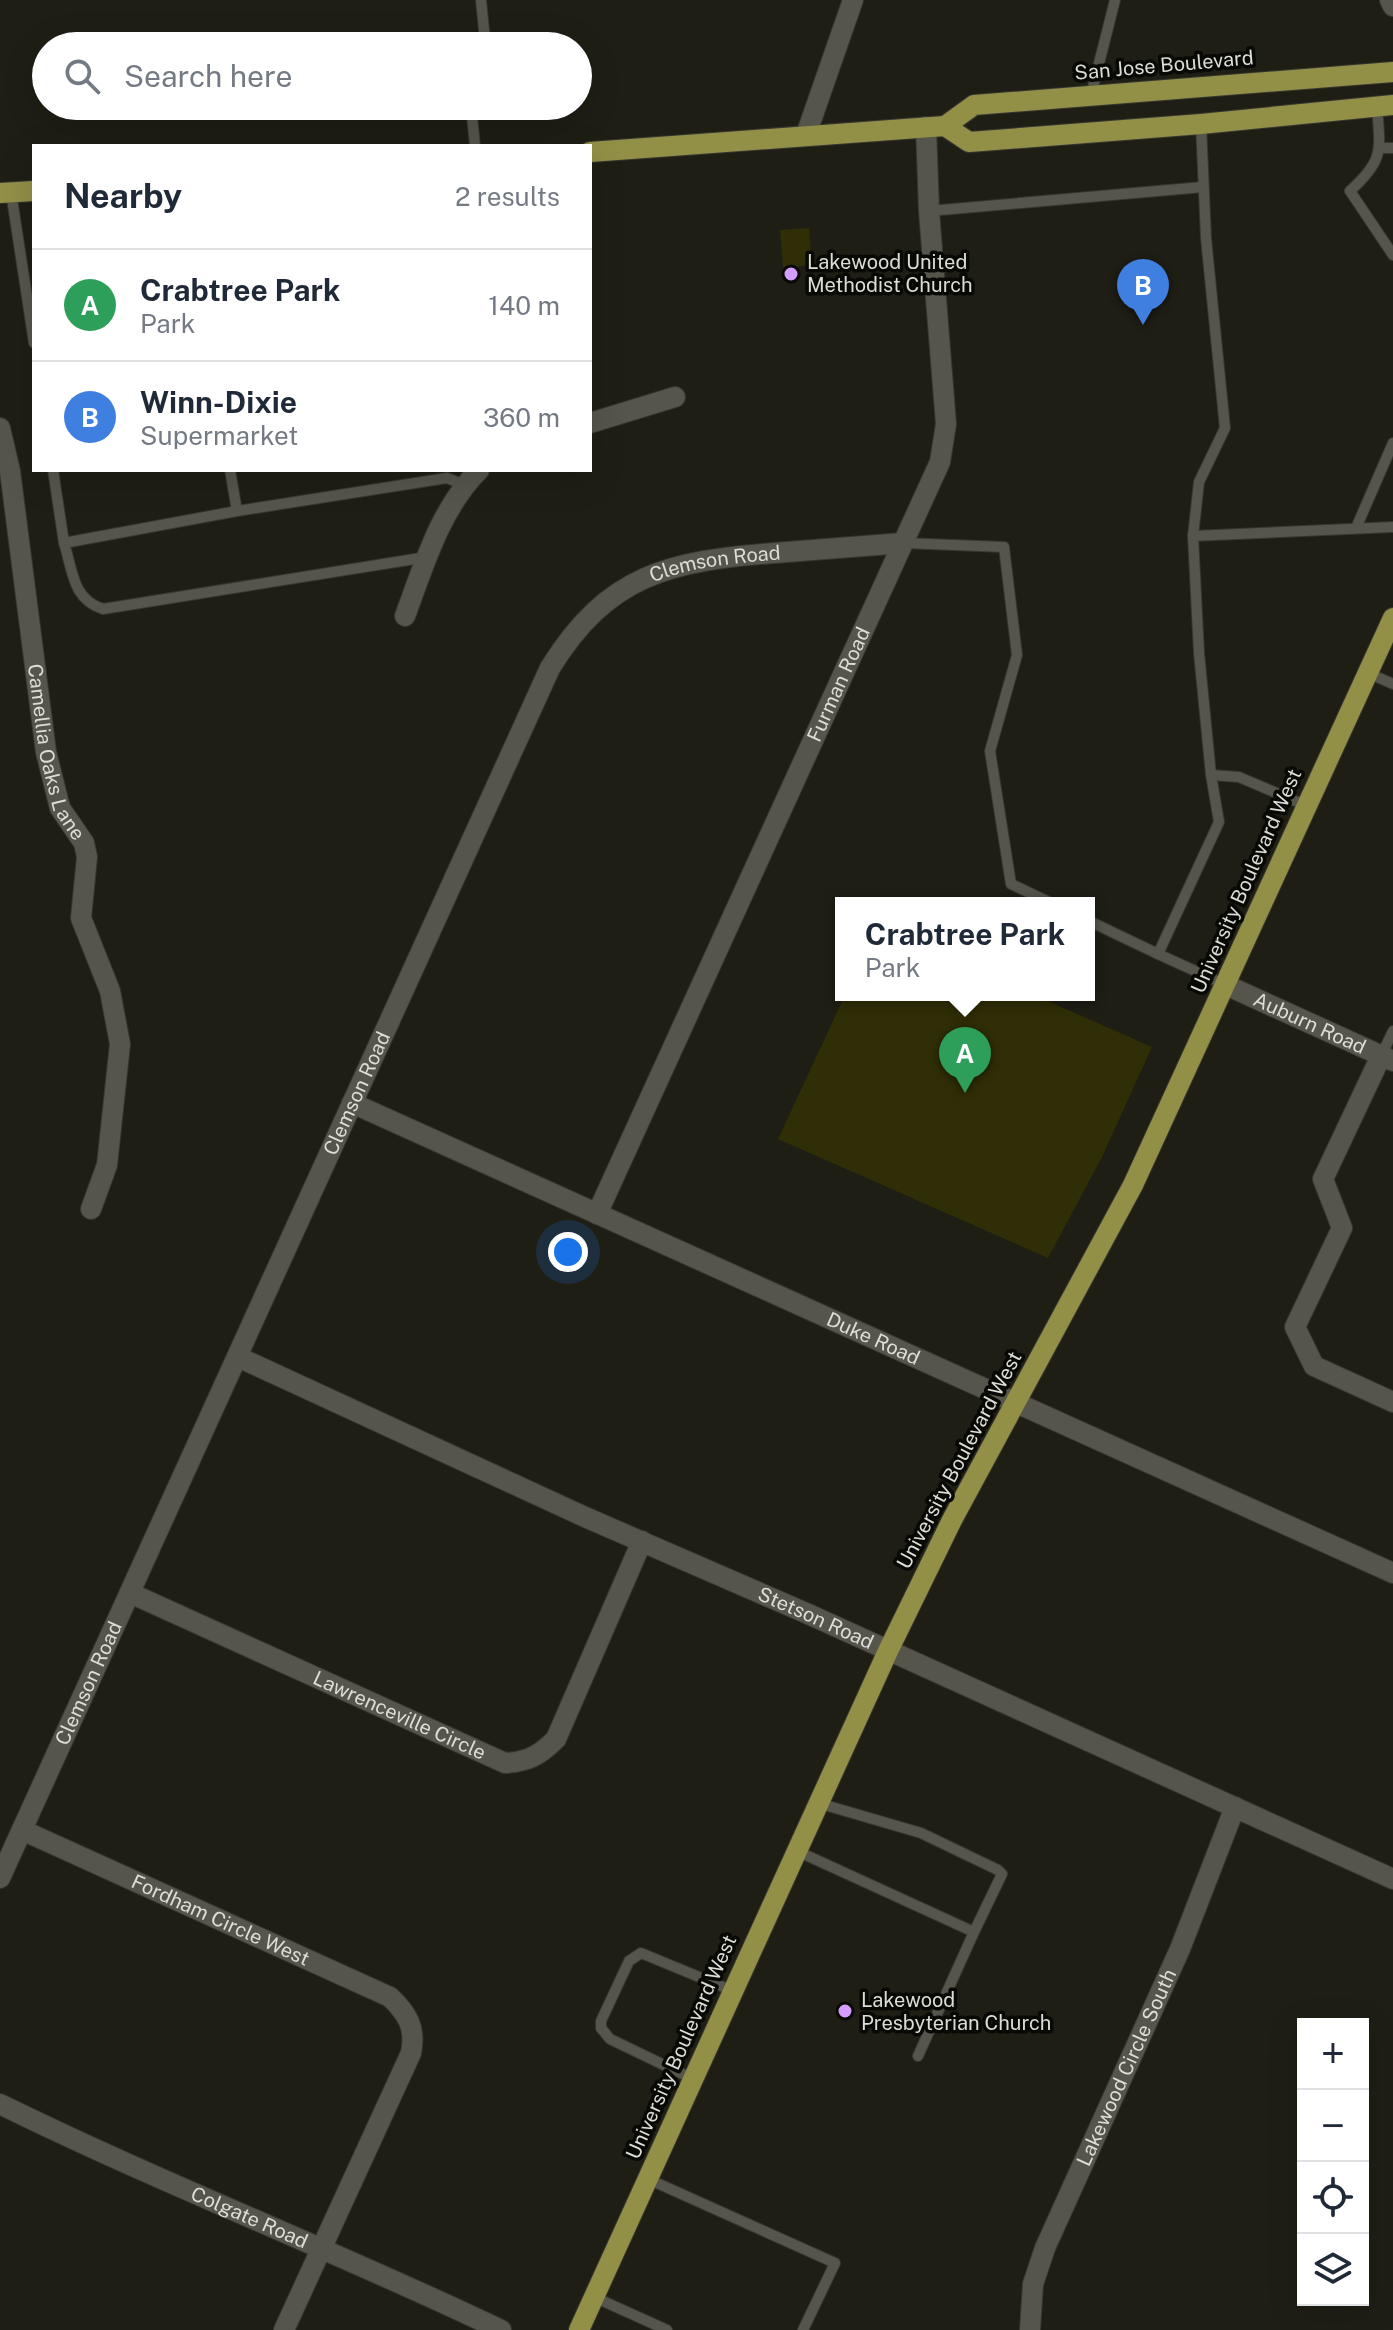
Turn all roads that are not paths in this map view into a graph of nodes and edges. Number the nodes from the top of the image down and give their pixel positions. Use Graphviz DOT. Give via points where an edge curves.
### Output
graph roads {
  1 [pos="481,0"];
  2 [pos="853,0"];
  3 [pos="1115,0"];
  4 [pos="1390,0"];
  5 [pos="1393,6"];
  6 [pos="484,32"];
  7 [pos="1393,72"];
  8 [pos="1091,95"];
  9 [pos="1385,105"];
  10 [pos="472,120"];
  11 [pos="1201,124"];
  12 [pos="936,127"];
  13 [pos="806,135"];
  14 [pos="475,144"];
  15 [pos="1380,148"];
  16 [pos="1393,148"];
  17 [pos="592,152"];
  18 [pos="1203,187"];
  19 [pos="32,191"];
  20 [pos="6,193"];
  21 [pos="929,211"];
  22 [pos="1393,255"];
  23 [pos="32,332"];
  24 [pos="675,397"];
  25 [pos="592,422"];
  26 [pos="0,428"];
  27 [pos="1393,443"];
  28 [pos="53,472"];
  29 [pos="230,472"];
  30 [pos="472,477"];
  31 [pos="237,511"];
  32 [pos="1393,527"];
  33 [pos="1356,528"];
  34 [pos="1193,536"];
  35 [pos="64,543"];
  36 [pos="903,543"];
  37 [pos="427,557"];
  38 [pos="405,616"];
  39 [pos="1393,618"];
  40 [pos="1368,673"];
  41 [pos="1393,684"];
  42 [pos="1211,775"];
  43 [pos="1307,806"];
  44 [pos="1038,897"];
  45 [pos="1095,924"];
  46 [pos="1158,954"];
  47 [pos="1226,985"];
  48 [pos="1393,1031"];
  49 [pos="1387,1059"];
  50 [pos="352,1103"];
  51 [pos="91,1209"];
  52 [pos="597,1214"];
  53 [pos="238,1357"];
  54 [pos="1393,1402"];
  55 [pos="1015,1404"];
  56 [pos="642,1541"];
  57 [pos="1393,1573"];
  58 [pos="130,1593"];
  59 [pos="888,1651"];
  60 [pos="818,1803"];
  61 [pos="1235,1807"];
  62 [pos="22,1830"];
  63 [pos="797,1851"];
  64 [pos="0,1878"];
  65 [pos="1393,1879"];
  66 [pos="974,1932"];
  67 [pos="733,1991"];
  68 [pos="918,2056"];
  69 [pos="693,2079"];
  70 [pos="0,2104"];
  71 [pos="648,2179"];
  72 [pos="321,2250"];
  73 [pos="594,2297"];
  74 [pos="284,2330"];
  75 [pos="501,2330"];
  76 [pos="579,2330"];
  77 [pos="667,2330"];
  78 [pos="803,2330"];
  79 [pos="1030,2330"];
  1 -- 6 [label="lane"];
  2 -- 13 [label="street"];
  3 -- 8 [label="lane"];
  4 -- 5 [label="street"];
  7 -- 8 [label="main road, San Jose Boulevard"];
  8 -- 12 [label="main road, San Jose Boulevard" via="974,105"];
  9 -- 11 [label="main road, San Jose Boulevard"];
  9 -- 15 [label="lane"];
  10 -- 14 [label="lane"];
  11 -- 12 [label="main road, San Jose Boulevard" via="969,142"];
  11 -- 18 [label="lane"];
  12 -- 13 [label="main road, San Jose Boulevard"];
  12 -- 21 [label="street, Furman Road"];
  13 -- 17 [label="main road, San Jose Boulevard"];
  15 -- 16 [label="lane"];
  15 -- 22 [label="lane" via="1372,171 1350,191"];
  18 -- 21 [label="lane"];
  18 -- 34 [label="lane" via="1225,428 1199,482"];
  19 -- 20 [label="main road"];
  20 -- 23 [label="lane"];
  21 -- 36 [label="street, Furman Road" via="945,437 935,474"];
  24 -- 25 [label="street"];
  26 -- 51 [label="street, Camellia Oaks Lane" via="46,752 60,808 84,843 81,918 110,991 120,1044 107,1165"];
  27 -- 33 [label="lane"];
  28 -- 35 [label="lane"];
  29 -- 31 [label="lane"];
  30 -- 31 [label="lane"];
  30 -- 37 [label="street" via="452,503"];
  31 -- 35 [label="lane"];
  32 -- 33 [label="lane"];
  33 -- 34 [label="lane"];
  34 -- 42 [label="lane"];
  35 -- 37 [label="lane" via="79,595 103,609"];
  36 -- 44 [label="lane" via="1004,547 1017,655 990,751 1011,884"];
  36 -- 50 [label="street, Clemson Road" via="695,561 636,581 592,613 550,668"];
  36 -- 52 [label="street, Furman Road"];
  37 -- 38 [label="street"];
  39 -- 40 [label="main road, University Boulevard West"];
  40 -- 41 [label="lane"];
  40 -- 43 [label="main road, University Boulevard West"];
  42 -- 43 [label="lane" via="1239,777"];
  42 -- 46 [label="lane" via="1219,822"];
  43 -- 47 [label="main road, University Boulevard West"];
  45 -- 46 [label="lane"];
  46 -- 47 [label="lane"];
  47 -- 49 [label="street, Auburn Road"];
  47 -- 55 [label="main road, University Boulevard West" via="1133,1185"];
  48 -- 49 [label="lane"];
  49 -- 54 [label="street" via="1323,1179 1342,1228 1295,1327 1314,1366"];
  50 -- 52 [label="street, Duke Road"];
  50 -- 53 [label="street, Clemson Road"];
  52 -- 55 [label="street, Duke Road"];
  53 -- 56 [label="street, Stetson Road"];
  53 -- 58 [label="street, Clemson Road"];
  55 -- 57 [label="street, Duke Road"];
  55 -- 59 [label="main road, University Boulevard West"];
  56 -- 58 [label="street, Lawrenceville Circle" via="556,1739 540,1755 521,1762 505,1763"];
  56 -- 59 [label="street, Stetson Road"];
  58 -- 62 [label="street, Clemson Road"];
  59 -- 60 [label="main road, University Boulevard West"];
  59 -- 61 [label="street, Stetson Road"];
  60 -- 63 [label="main road, University Boulevard West"];
  60 -- 66 [label="lane" via="921,1833 998,1870 1002,1874"];
  61 -- 65 [label="street, Stetson Road"];
  61 -- 79 [label="street, Lakewood Circle South" via="1180,1949 1045,2248 1033,2284"];
  62 -- 64 [label="street, Clemson Road"];
  62 -- 72 [label="street, Fordham Circle West" via="390,1997 411,2022 411,2053"];
  63 -- 66 [label="lane"];
  63 -- 67 [label="main road, University Boulevard West"];
  66 -- 68 [label="lane"];
  67 -- 69 [label="main road, University Boulevard West"];
  67 -- 69 [label="lane" via="649,1955 634,1955 601,2021 610,2039"];
  69 -- 71 [label="main road, University Boulevard West"];
  70 -- 72 [label="street, Colgate Road"];
  71 -- 73 [label="main road, University Boulevard West"];
  71 -- 78 [label="lane" via="835,2263"];
  72 -- 74 [label="street"];
  72 -- 75 [label="street, Colgate Road"];
  73 -- 76 [label="main road, University Boulevard West"];
  73 -- 77 [label="lane"];
}
